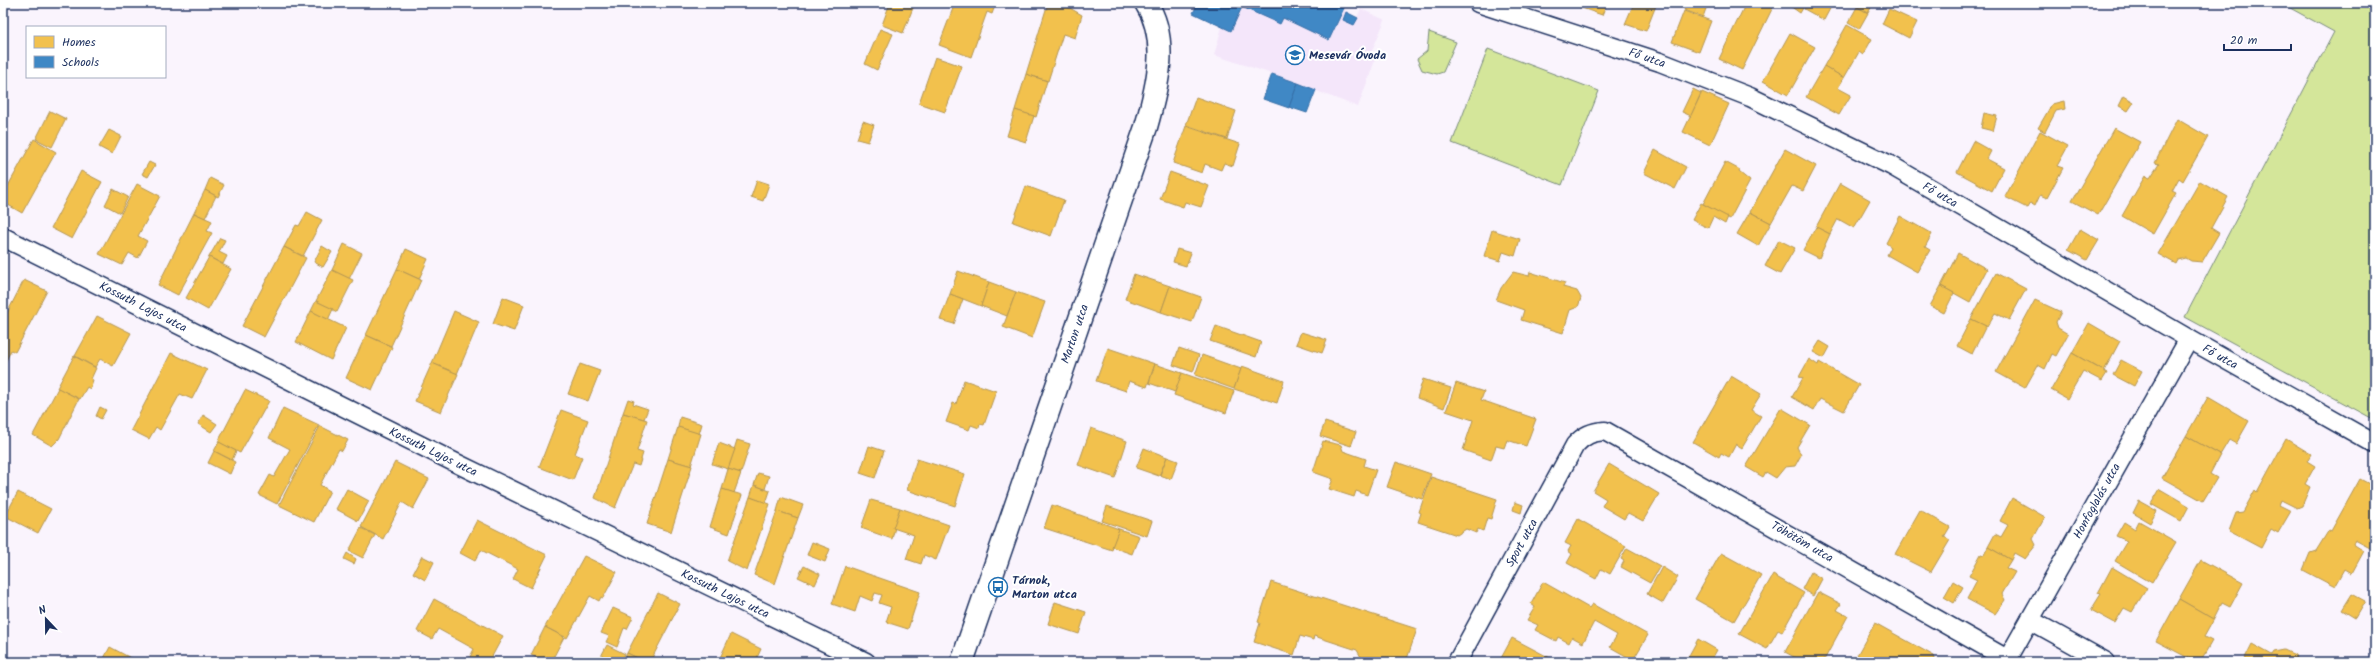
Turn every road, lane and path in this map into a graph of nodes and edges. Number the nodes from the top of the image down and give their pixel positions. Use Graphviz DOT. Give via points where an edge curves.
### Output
graph roads {
  1 [pos="1146,3"];
  2 [pos="1478,3"];
  3 [pos="3,237"];
  4 [pos="2188,339"];
  5 [pos="1594,432"];
  6 [pos="2375,444"];
  7 [pos="2030,620"];
  8 [pos="2006,661"];
  9 [pos="866,662"];
  10 [pos="962,662"];
  11 [pos="1457,662"];
  12 [pos="2106,662"];
  1 -- 10 [label="street, Marton utca" via="1158,32 1160,58 1157,87 1146,127"];
  2 -- 4 [label="street, Fő utca" via="1660,62 1750,97 1892,166"];
  3 -- 9 [label="street, Kossuth Lajos utca" via="447,459"];
  4 -- 6 [label="street, Fő utca"];
  4 -- 7 [label="street, Honfoglalás utca"];
  5 -- 8 [label="street, Töhötöm utca" via="1605,432 1614,436"];
  5 -- 11 [label="street, Sport utca" via="1583,437 1575,445"];
  7 -- 8 [label="street, Honfoglalás utca"];
  7 -- 12 [label="street"];
}
